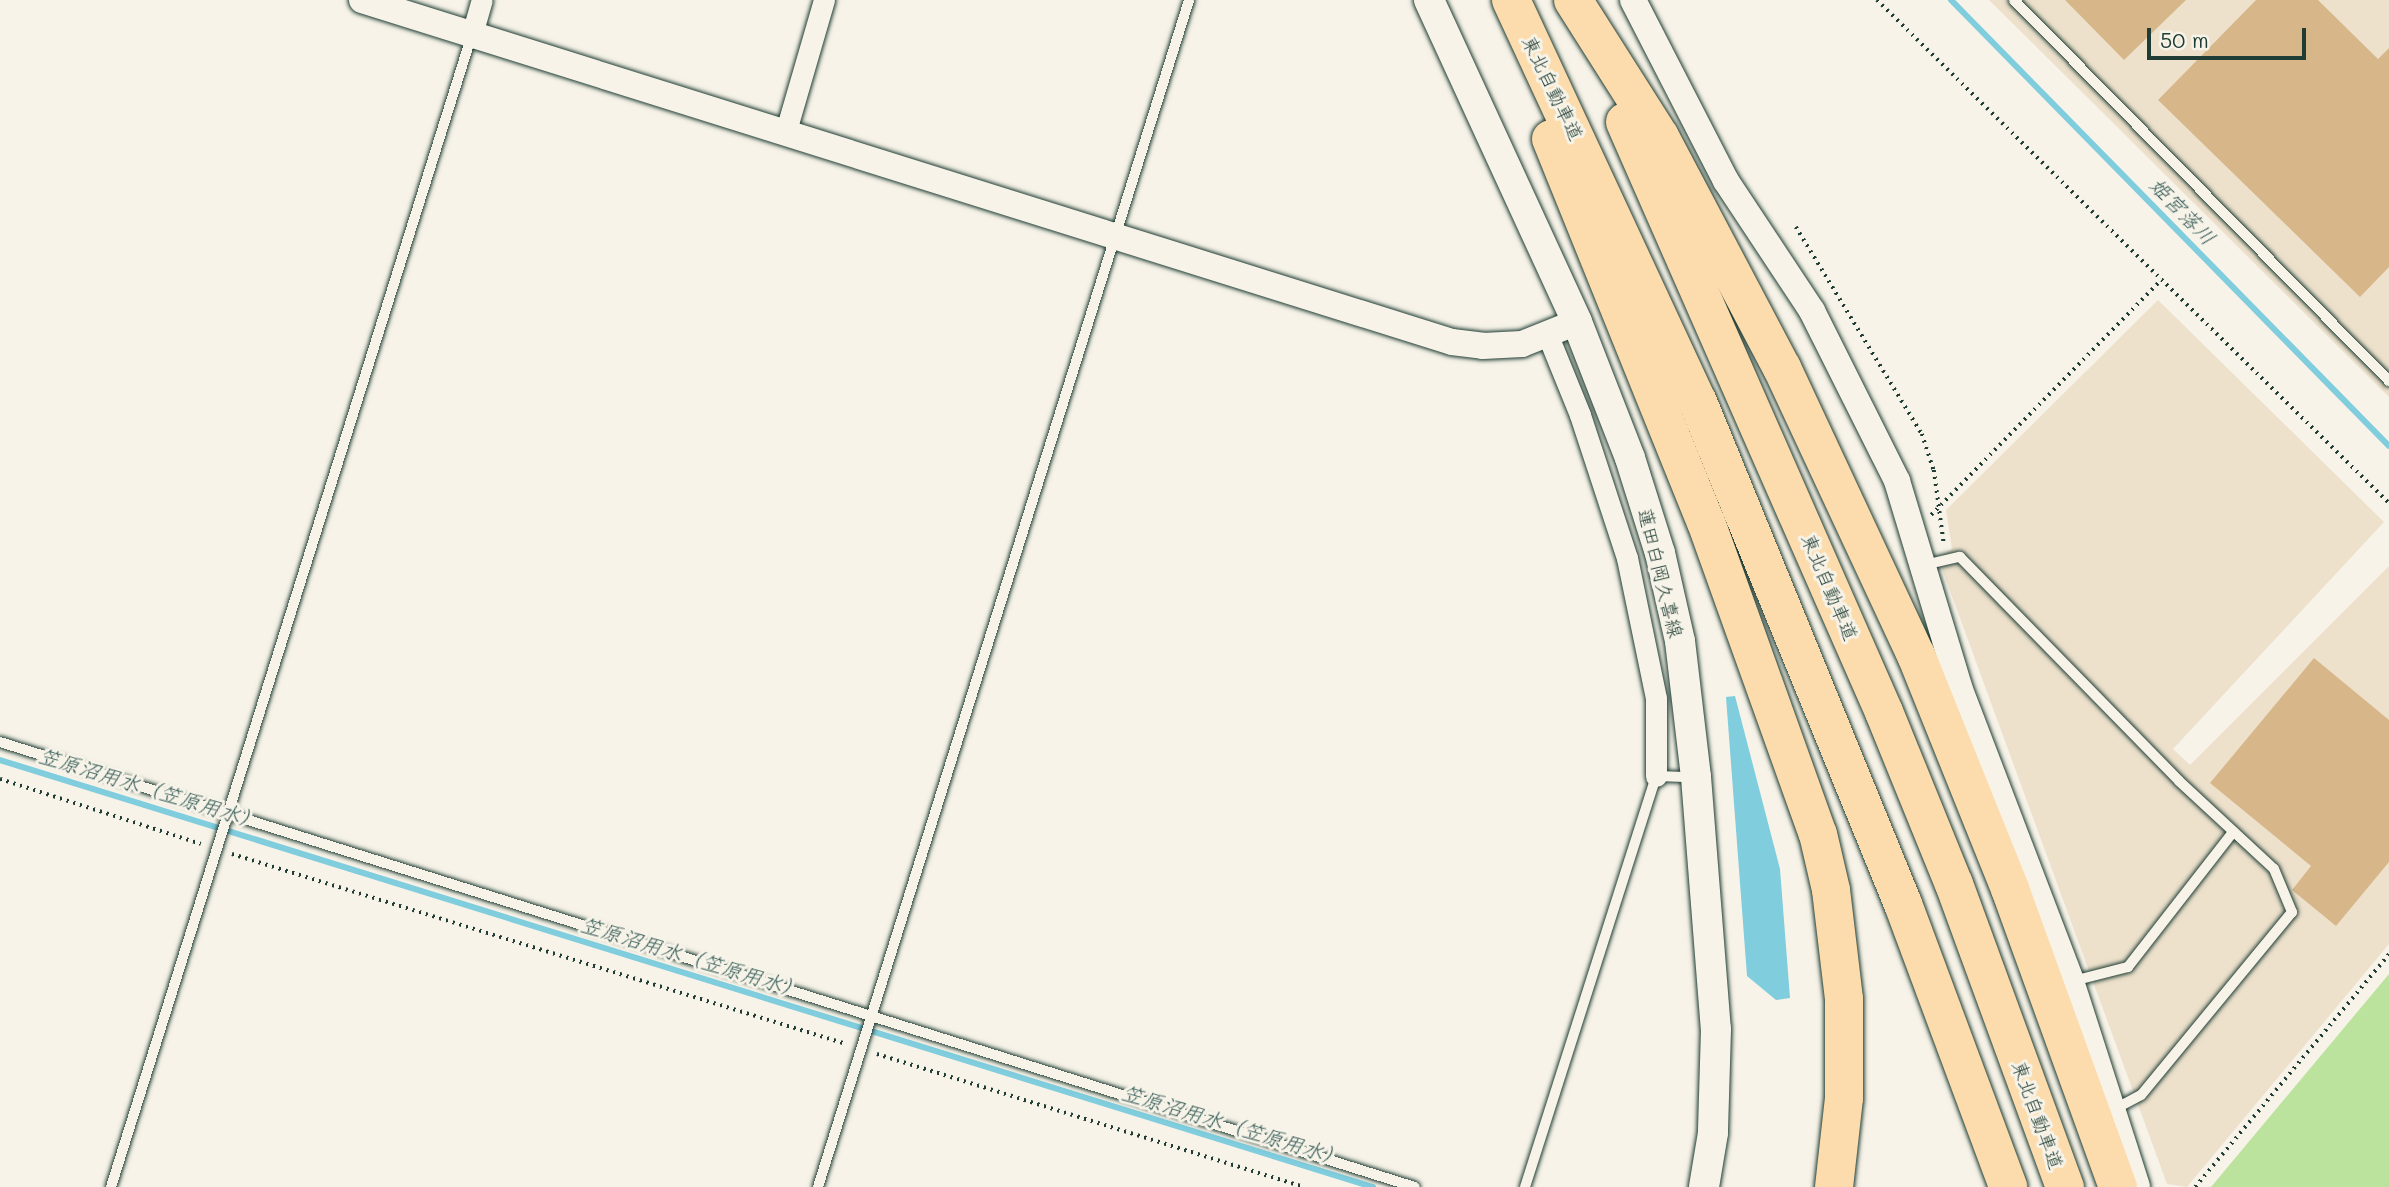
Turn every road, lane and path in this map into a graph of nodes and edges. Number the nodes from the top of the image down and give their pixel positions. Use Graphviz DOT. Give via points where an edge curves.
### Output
graph roads {
  1 [pos="362,0"];
  2 [pos="482,0"];
  3 [pos="824,0"];
  4 [pos="1189,0"];
  5 [pos="1429,0"];
  6 [pos="1446,0"];
  7 [pos="1509,0"];
  8 [pos="1566,0"];
  9 [pos="1573,0"];
  10 [pos="1633,0"];
  11 [pos="1877,0"];
  12 [pos="2014,0"];
  13 [pos="472,34"];
  14 [pos="1457,57"];
  15 [pos="785,134"];
  16 [pos="1796,227"];
  17 [pos="1115,234"];
  18 [pos="2161,280"];
  19 [pos="1577,322"];
  20 [pos="1548,336"];
  21 [pos="2389,381"];
  22 [pos="2389,503"];
  23 [pos="1941,510"];
  24 [pos="1913,525"];
  25 [pos="1944,547"];
  26 [pos="1924,565"];
  27 [pos="0,742"];
  28 [pos="1656,776"];
  29 [pos="1696,777"];
  30 [pos="0,779"];
  31 [pos="229,815"];
  32 [pos="2233,832"];
  33 [pos="219,846"];
  34 [pos="2389,954"];
  35 [pos="2071,981"];
  36 [pos="871,1017"];
  37 [pos="862,1049"];
  38 [pos="2115,1109"];
  39 [pos="1840,1138"];
  40 [pos="111,1187"];
  41 [pos="818,1187"];
  42 [pos="1303,1187"];
  43 [pos="1415,1187"];
  44 [pos="1525,1187"];
  45 [pos="1703,1187"];
  46 [pos="1827,1187"];
  47 [pos="1834,1187"];
  48 [pos="2008,1187"];
  49 [pos="2065,1187"];
  50 [pos="2118,1187"];
  51 [pos="2137,1187"];
  52 [pos="2195,1187"];
  1 -- 13 [label="street"];
  2 -- 13 [label="street"];
  3 -- 15 [label="street"];
  4 -- 17 [label="lane"];
  5 -- 14 [label="main road, 蓮田白岡久喜線"];
  6 -- 14 [label="street"];
  7 -- 39 [label="highway" via="1555,149 1706,522 1818,834 1831,890 1844,999"];
  7 -- 48 [label="highway, 東北自動車道" via="1698,402 1898,891"];
  8 -- 49 [label="highway, 東北自動車道" via="1724,342 1884,712 1954,884"];
  9 -- 50 [label="highway" via="1660,136 1776,356 1916,655 2010,889"];
  10 -- 24 [label="street" via="1727,181 1812,311 1898,481"];
  11 -- 18 [label="path"];
  12 -- 21 [label="lane"];
  13 -- 15 [label="street"];
  13 -- 31 [label="lane"];
  14 -- 19 [label="main road, 蓮田白岡久喜線"];
  15 -- 17 [label="street"];
  16 -- 23 [label="path" via="1922,434"];
  17 -- 20 [label="street" via="1452,342 1522,344"];
  17 -- 36 [label="lane"];
  18 -- 22 [label="path"];
  18 -- 23 [label="path"];
  19 -- 20 [label="street"];
  19 -- 29 [label="main road, 蓮田白岡久喜線" via="1630,458 1660,553 1679,641"];
  20 -- 28 [label="street" via="1584,426 1627,558 1656,698"];
  23 -- 24 [label="path"];
  23 -- 25 [label="path"];
  24 -- 26 [label="street"];
  26 -- 32 [label="lane" via="1960,557"];
  26 -- 35 [label="street" via="1959,687"];
  27 -- 31 [label="lane"];
  28 -- 29 [label="lane"];
  28 -- 44 [label="lane"];
  29 -- 45 [label="main road, 蓮田白岡久喜線" via="1716,1029 1713,1133"];
  30 -- 33 [label="path"];
  31 -- 33 [label="lane"];
  31 -- 36 [label="lane"];
  32 -- 35 [label="lane" via="2128,967"];
  32 -- 38 [label="lane" via="2274,869 2292,912 2141,1095"];
  33 -- 37 [label="path"];
  33 -- 40 [label="lane"];
  34 -- 52 [label="path"];
  35 -- 38 [label="street"];
  36 -- 37 [label="lane"];
  36 -- 43 [label="lane"];
  37 -- 41 [label="lane"];
  37 -- 42 [label="path"];
  38 -- 51 [label="street"];
  39 -- 46 [label="highway"];
  39 -- 47 [label="highway"];
}
